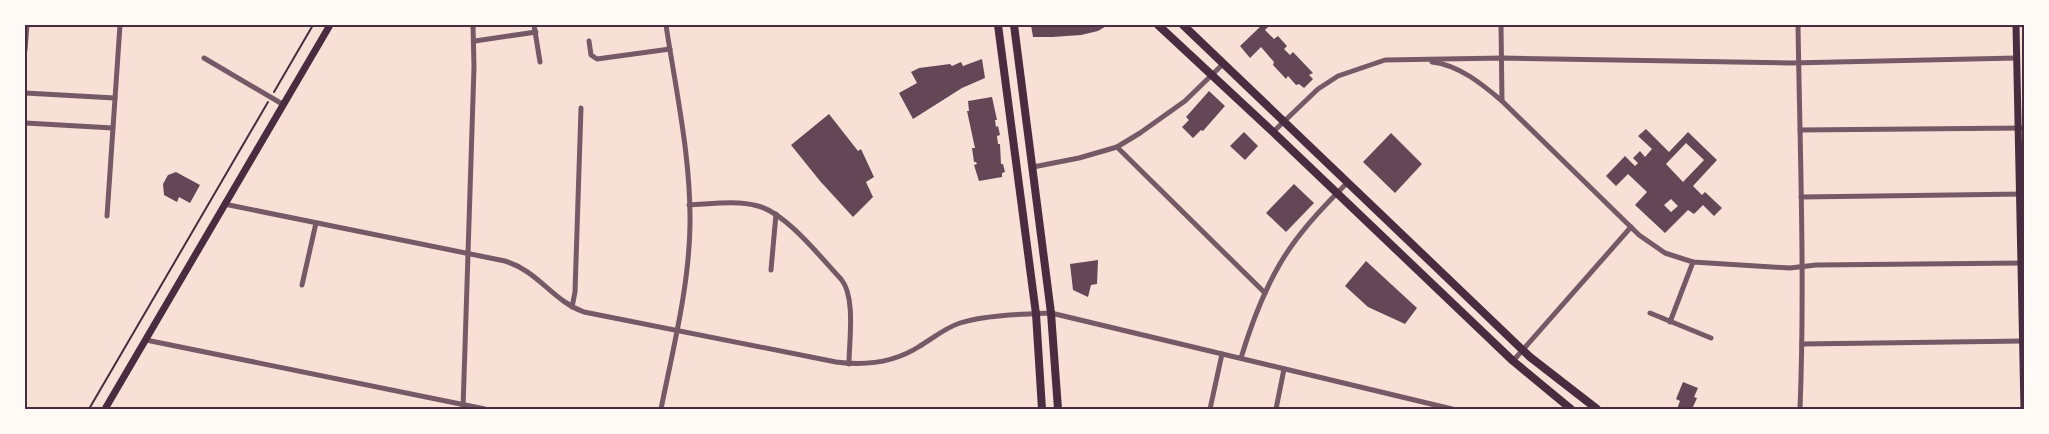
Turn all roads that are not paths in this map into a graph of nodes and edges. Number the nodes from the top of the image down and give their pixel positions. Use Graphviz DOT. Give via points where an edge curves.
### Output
graph roads {
  1 [pos="26,25"];
  2 [pos="120,25"];
  3 [pos="330,25"];
  4 [pos="473,25"];
  5 [pos="534,25"];
  6 [pos="666,25"];
  7 [pos="998,25"];
  8 [pos="1014,25"];
  9 [pos="1158,25"];
  10 [pos="1182,25"];
  11 [pos="1501,25"];
  12 [pos="1798,25"];
  13 [pos="2016,25"];
  14 [pos="536,32"];
  15 [pos="474,41"];
  16 [pos="589,41"];
  17 [pos="670,49"];
  18 [pos="25,50"];
  19 [pos="204,58"];
  20 [pos="1404,58"];
  21 [pos="1502,58"];
  22 [pos="2017,58"];
  23 [pos="540,62"];
  24 [pos="1799,63"];
  25 [pos="1223,64"];
  26 [pos="1211,76"];
  27 [pos="25,93"];
  28 [pos="115,98"];
  29 [pos="1502,101"];
  30 [pos="284,105"];
  31 [pos="581,108"];
  32 [pos="1284,120"];
  33 [pos="25,123"];
  34 [pos="113,128"];
  35 [pos="2021,128"];
  36 [pos="1800,130"];
  37 [pos="1273,132"];
  38 [pos="1117,148"];
  39 [pos="1033,167"];
  40 [pos="1348,182"];
  41 [pos="1338,193"];
  42 [pos="2022,194"];
  43 [pos="1801,197"];
  44 [pos="224,204"];
  45 [pos="690,205"];
  46 [pos="776,214"];
  47 [pos="107,216"];
  48 [pos="316,223"];
  49 [pos="1631,227"];
  50 [pos="468,254"];
  51 [pos="1693,262"];
  52 [pos="2022,263"];
  53 [pos="1802,266"];
  54 [pos="771,270"];
  55 [pos="302,285"];
  56 [pos="1265,293"];
  57 [pos="572,307"];
  58 [pos="1051,313"];
  59 [pos="1650,313"];
  60 [pos="1036,314"];
  61 [pos="1670,322"];
  62 [pos="676,330"];
  63 [pos="1711,338"];
  64 [pos="146,340"];
  65 [pos="2023,341"];
  66 [pos="1802,344"];
  67 [pos="1523,350"];
  68 [pos="1222,354"];
  69 [pos="1241,358"];
  70 [pos="1513,361"];
  71 [pos="849,364"];
  72 [pos="1284,369"];
  73 [pos="463,407"];
  74 [pos="1440,408"];
  75 [pos="1568,408"];
  76 [pos="106,409"];
  77 [pos="485,409"];
  78 [pos="661,409"];
  79 [pos="1042,409"];
  80 [pos="1058,409"];
  81 [pos="1210,409"];
  82 [pos="1276,409"];
  83 [pos="1452,409"];
  84 [pos="1597,409"];
  85 [pos="1800,409"];
  86 [pos="2024,409"];
  1 -- 18 [label="street"];
  2 -- 28 [label="street"];
  3 -- 30 [label="main road"];
  4 -- 15 [label="street"];
  5 -- 14 [label="street"];
  6 -- 17 [label="street"];
  7 -- 60 [label="main road"];
  8 -- 39 [label="main road"];
  9 -- 26 [label="main road"];
  10 -- 25 [label="main road"];
  11 -- 21 [label="street"];
  12 -- 24 [label="street"];
  13 -- 22 [label="main road"];
  14 -- 15 [label="street"];
  14 -- 23 [label="street"];
  15 -- 50 [label="street"];
  16 -- 17 [label="street" via="596,59"];
  17 -- 45 [label="street"];
  19 -- 30 [label="street"];
  20 -- 21 [label="street"];
  20 -- 29 [label="street" via="1441,63 1457,70"];
  20 -- 32 [label="street" via="1385,60 1338,76 1318,89"];
  21 -- 24 [label="street"];
  21 -- 29 [label="street"];
  22 -- 24 [label="street"];
  22 -- 35 [label="main road"];
  24 -- 36 [label="street"];
  25 -- 26 [label="street"];
  25 -- 32 [label="main road"];
  26 -- 37 [label="main road"];
  26 -- 38 [label="street" via="1185,101"];
  27 -- 28 [label="street"];
  28 -- 34 [label="street"];
  29 -- 49 [label="street"];
  30 -- 44 [label="main road"];
  31 -- 57 [label="street"];
  32 -- 37 [label="street"];
  32 -- 40 [label="main road"];
  33 -- 34 [label="street"];
  34 -- 47 [label="street"];
  35 -- 36 [label="street"];
  35 -- 42 [label="main road"];
  36 -- 43 [label="street"];
  37 -- 41 [label="main road"];
  38 -- 39 [label="street"];
  38 -- 56 [label="street"];
  39 -- 58 [label="main road"];
  40 -- 41 [label="street"];
  40 -- 67 [label="main road"];
  41 -- 56 [label="street" via="1295,242"];
  41 -- 70 [label="main road"];
  42 -- 43 [label="street"];
  42 -- 52 [label="main road"];
  43 -- 53 [label="street"];
  44 -- 48 [label="street"];
  44 -- 64 [label="main road"];
  45 -- 46 [label="street" via="750,204"];
  45 -- 62 [label="street" via="688,258"];
  46 -- 54 [label="street"];
  46 -- 71 [label="street" via="817,253 847,288 850,301"];
  48 -- 50 [label="street"];
  48 -- 55 [label="street"];
  49 -- 51 [label="street" via="1665,254"];
  49 -- 67 [label="street"];
  50 -- 57 [label="street" via="505,261 522,268"];
  50 -- 73 [label="street"];
  51 -- 53 [label="street"];
  51 -- 61 [label="street"];
  52 -- 53 [label="street"];
  52 -- 65 [label="main road"];
  53 -- 66 [label="street"];
  56 -- 69 [label="street"];
  57 -- 62 [label="street"];
  58 -- 60 [label="street"];
  58 -- 68 [label="street"];
  58 -- 80 [label="main road"];
  59 -- 61 [label="street"];
  60 -- 71 [label="street" via="960,323 897,359"];
  60 -- 79 [label="main road"];
  61 -- 63 [label="street"];
  62 -- 71 [label="street"];
  62 -- 78 [label="street"];
  64 -- 73 [label="street"];
  64 -- 76 [label="main road"];
  65 -- 66 [label="street"];
  65 -- 86 [label="main road"];
  66 -- 85 [label="street"];
  67 -- 70 [label="street"];
  67 -- 84 [label="main road"];
  68 -- 69 [label="street"];
  68 -- 81 [label="street"];
  69 -- 72 [label="street"];
  70 -- 75 [label="main road"];
  72 -- 74 [label="street"];
  72 -- 82 [label="street"];
  73 -- 77 [label="street"];
  74 -- 83 [label="street"];
}
